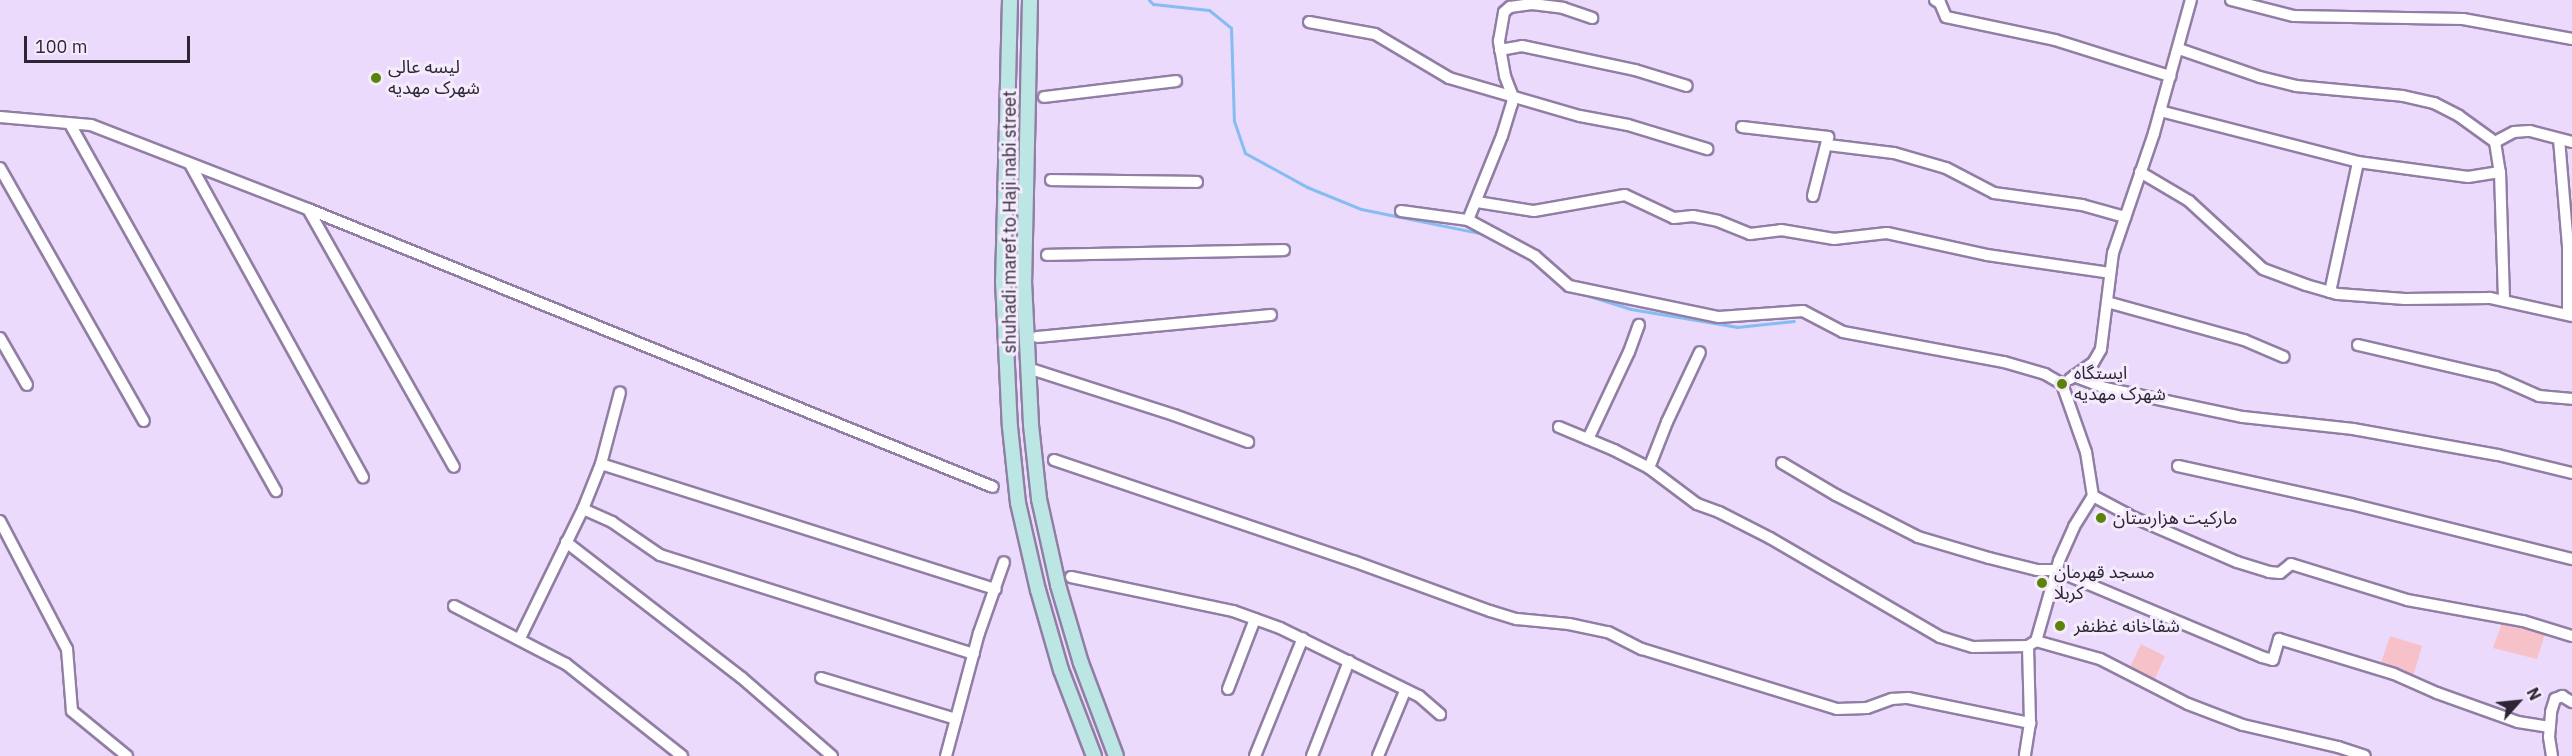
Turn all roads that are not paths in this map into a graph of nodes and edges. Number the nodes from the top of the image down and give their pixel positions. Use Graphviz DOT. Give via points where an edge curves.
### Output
graph roads {
  1 [pos="1010,0"];
  2 [pos="1030,0"];
  3 [pos="1935,0"];
  4 [pos="2192,0"];
  5 [pos="2231,0"];
  6 [pos="1592,18"];
  7 [pos="1309,22"];
  8 [pos="2572,39"];
  9 [pos="2179,48"];
  10 [pos="1500,50"];
  11 [pos="2170,76"];
  12 [pos="1176,81"];
  13 [pos="1688,86"];
  14 [pos="1044,97"];
  15 [pos="1513,97"];
  16 [pos="2160,111"];
  17 [pos="0,117"];
  18 [pos="70,124"];
  19 [pos="1742,127"];
  20 [pos="2559,139"];
  21 [pos="2495,142"];
  22 [pos="2572,142"];
  23 [pos="1828,145"];
  24 [pos="1707,149"];
  25 [pos="2358,162"];
  26 [pos="190,164"];
  27 [pos="0,168"];
  28 [pos="2140,172"];
  29 [pos="2500,172"];
  30 [pos="1051,180"];
  31 [pos="1197,182"];
  32 [pos="1813,196"];
  33 [pos="1477,202"];
  34 [pos="309,210"];
  35 [pos="1401,211"];
  36 [pos="2125,217"];
  37 [pos="1468,220"];
  38 [pos="1284,250"];
  39 [pos="1047,255"];
  40 [pos="2110,273"];
  41 [pos="2330,292"];
  42 [pos="2504,301"];
  43 [pos="2108,302"];
  44 [pos="1271,315"];
  45 [pos="2570,315"];
  46 [pos="1639,325"];
  47 [pos="1037,337"];
  48 [pos="0,338"];
  49 [pos="2358,345"];
  50 [pos="1700,352"];
  51 [pos="2284,357"];
  52 [pos="1034,370"];
  53 [pos="2074,376"];
  54 [pos="2062,384"];
  55 [pos="27,385"];
  56 [pos="620,392"];
  57 [pos="2572,399"];
  58 [pos="144,422"];
  59 [pos="1559,428"];
  60 [pos="1588,439"];
  61 [pos="1248,442"];
  62 [pos="1054,460"];
  63 [pos="1782,463"];
  64 [pos="601,464"];
  65 [pos="2178,466"];
  66 [pos="454,468"];
  67 [pos="1649,468"];
  68 [pos="2572,473"];
  69 [pos="363,477"];
  70 [pos="993,487"];
  71 [pos="276,490"];
  72 [pos="2093,496"];
  73 [pos="583,509"];
  74 [pos="0,521"];
  75 [pos="566,542"];
  76 [pos="2572,559"];
  77 [pos="1004,562"];
  78 [pos="2055,570"];
  79 [pos="1071,577"];
  80 [pos="996,589"];
  81 [pos="454,606"];
  82 [pos="1255,619"];
  83 [pos="2572,636"];
  84 [pos="520,638"];
  85 [pos="1303,638"];
  86 [pos="2032,644"];
  87 [pos="974,654"];
  88 [pos="1348,661"];
  89 [pos="821,678"];
  90 [pos="1228,689"];
  91 [pos="1405,691"];
  92 [pos="2572,702"];
  93 [pos="1440,714"];
  94 [pos="956,719"];
  95 [pos="2030,723"];
  96 [pos="2550,727"];
  97 [pos="127,756"];
  98 [pos="682,756"];
  99 [pos="832,756"];
  100 [pos="946,756"];
  101 [pos="1094,756"];
  102 [pos="1116,756"];
  103 [pos="1255,756"];
  104 [pos="1312,756"];
  105 [pos="1378,756"];
  106 [pos="2025,756"];
  107 [pos="2365,756"];
  108 [pos="2552,756"];
  1 -- 101 [label="main road" via="1003,281 1018,503 1061,670"];
  2 -- 102 [label="main road, shuhadi maref to Haji nabi street" via="1024,281 1039,499 1080,663"];
  3 -- 11 [label="street" via="1946,18 2055,40"];
  4 -- 9 [label="street"];
  5 -- 8 [label="street" via="2294,16 2463,19"];
  6 -- 10 [label="street" via="1563,8 1532,4 1510,7 1504,12"];
  7 -- 15 [label="street" via="1375,34 1449,78"];
  9 -- 11 [label="street"];
  9 -- 21 [label="street" via="2296,86 2403,96 2434,103"];
  10 -- 13 [label="street" via="1522,46 1635,70"];
  10 -- 15 [label="street"];
  11 -- 16 [label="street"];
  12 -- 14 [label="street"];
  15 -- 24 [label="street"];
  15 -- 33 [label="street"];
  16 -- 25 [label="street"];
  16 -- 28 [label="street"];
  17 -- 18 [label="street"];
  18 -- 26 [label="street" via="91,125"];
  18 -- 71 [label="street"];
  19 -- 23 [label="street" via="1828,137"];
  20 -- 21 [label="street" via="2530,131 2514,132"];
  20 -- 22 [label="street"];
  20 -- 45 [label="street"];
  21 -- 29 [label="street"];
  23 -- 32 [label="street"];
  23 -- 36 [label="street" via="1894,153 1946,168 1994,193 2082,205"];
  25 -- 29 [label="street" via="2468,177"];
  25 -- 41 [label="street"];
  26 -- 34 [label="street"];
  26 -- 69 [label="street"];
  27 -- 58 [label="street"];
  28 -- 36 [label="street"];
  28 -- 41 [label="street" via="2189,201 2263,269"];
  29 -- 42 [label="street"];
  30 -- 31 [label="street"];
  33 -- 37 [label="street"];
  33 -- 40 [label="street" via="1534,211 1625,195 1674,218 1693,216 1718,221 1749,234 1781,230 1834,239 1887,233 1987,255"];
  34 -- 66 [label="street"];
  34 -- 70 [label="street"];
  35 -- 37 [label="street"];
  36 -- 40 [label="street"];
  37 -- 54 [label="street" via="1535,256 1569,286 1719,317 1803,311 1843,332 2004,362 2045,374"];
  38 -- 39 [label="street"];
  40 -- 43 [label="street"];
  41 -- 42 [label="street" via="2405,299"];
  42 -- 45 [label="street"];
  43 -- 51 [label="street" via="2244,340"];
  43 -- 53 [label="street" via="2100,349 2093,363"];
  44 -- 47 [label="street"];
  46 -- 60 [label="street"];
  48 -- 55 [label="street"];
  49 -- 57 [label="street" via="2496,377 2539,396"];
  50 -- 67 [label="street"];
  52 -- 61 [label="street"];
  53 -- 54 [label="street"];
  53 -- 68 [label="street" via="2105,388 2243,417 2353,429 2498,455"];
  54 -- 72 [label="street" via="2086,452"];
  56 -- 64 [label="street"];
  59 -- 60 [label="street"];
  60 -- 67 [label="street"];
  62 -- 95 [label="street" via="1490,611 1517,619 1608,632 1642,649 1837,710 1867,708 1908,698"];
  63 -- 78 [label="street" via="1918,537 2037,570"];
  64 -- 73 [label="street"];
  64 -- 80 [label="street"];
  65 -- 76 [label="street"];
  67 -- 86 [label="street" via="1697,504 1770,538 1940,637 1973,647"];
  72 -- 78 [label="street"];
  72 -- 83 [label="street" via="2237,562 2270,572 2280,573 2291,564 2408,600 2523,621"];
  73 -- 75 [label="street"];
  73 -- 87 [label="street" via="612,522 660,555"];
  74 -- 97 [label="street" via="67,649 72,711"];
  75 -- 84 [label="street"];
  75 -- 99 [label="street" via="741,678"];
  77 -- 80 [label="street"];
  78 -- 86 [label="street"];
  78 -- 96 [label="street" via="2262,657 2273,660 2279,639 2394,674 2518,722"];
  79 -- 82 [label="street"];
  80 -- 87 [label="street"];
  81 -- 84 [label="street"];
  82 -- 85 [label="street"];
  82 -- 90 [label="street"];
  84 -- 98 [label="street" via="566,664"];
  85 -- 88 [label="street"];
  85 -- 103 [label="street"];
  86 -- 95 [label="street"];
  86 -- 107 [label="street" via="2100,659 2188,704 2243,725"];
  87 -- 94 [label="street"];
  88 -- 91 [label="street"];
  88 -- 104 [label="street"];
  89 -- 94 [label="street"];
  91 -- 93 [label="street" via="1419,696"];
  91 -- 105 [label="street"];
  92 -- 96 [label="street" via="2562,696 2555,699"];
  94 -- 100 [label="street"];
  95 -- 106 [label="street"];
  96 -- 108 [label="street"];
}
